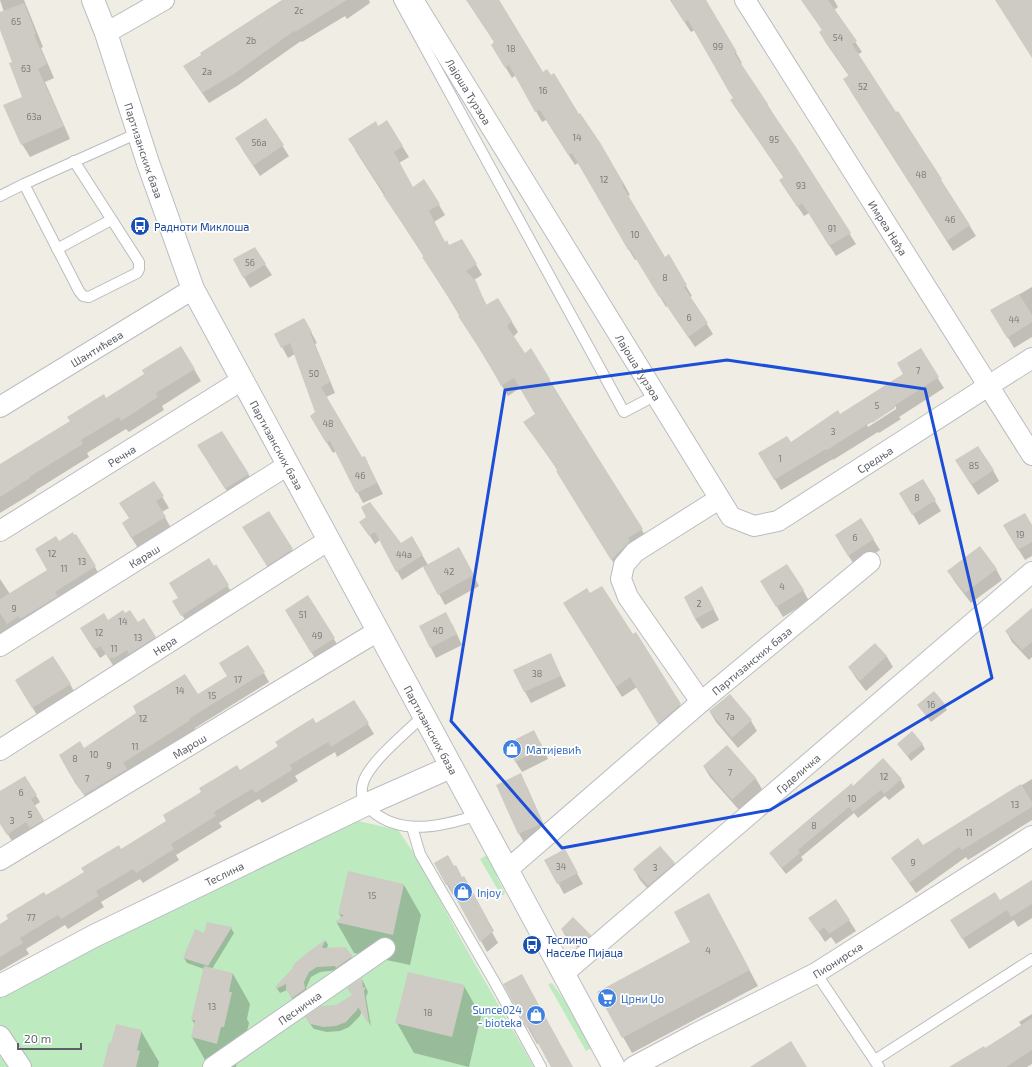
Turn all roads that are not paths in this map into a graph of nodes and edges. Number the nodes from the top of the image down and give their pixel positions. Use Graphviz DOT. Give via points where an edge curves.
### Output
graph roads {
  1 [pos="93,0"];
  2 [pos="164,0"];
  3 [pos="399,0"];
  4 [pos="413,0"];
  5 [pos="745,0"];
  6 [pos="106,33"];
  7 [pos="138,133"];
  8 [pos="74,161"];
  9 [pos="24,184"];
  10 [pos="0,196"];
  11 [pos="111,220"];
  12 [pos="57,249"];
  13 [pos="193,289"];
  14 [pos="1032,358"];
  15 [pos="242,380"];
  16 [pos="988,385"];
  17 [pos="656,395"];
  18 [pos="0,407"];
  19 [pos="1032,455"];
  20 [pos="288,465"];
  21 [pos="719,498"];
  22 [pos="0,531"];
  23 [pos="329,540"];
  24 [pos="870,562"];
  25 [pos="1032,572"];
  26 [pos="378,631"];
  27 [pos="0,646"];
  28 [pos="701,702"];
  29 [pos="424,715"];
  30 [pos="0,750"];
  31 [pos="451,767"];
  32 [pos="366,805"];
  33 [pos="478,815"];
  34 [pos="412,827"];
  35 [pos="1032,836"];
  36 [pos="0,860"];
  37 [pos="507,870"];
  38 [pos="385,948"];
  39 [pos="1032,959"];
  40 [pos="816,973"];
  41 [pos="563,974"];
  42 [pos="0,986"];
  43 [pos="0,1036"];
  44 [pos="877,1064"];
  45 [pos="21,1067"];
  46 [pos="213,1067"];
  47 [pos="541,1067"];
  48 [pos="614,1067"];
  49 [pos="633,1067"];
  1 -- 6 [label="street, Партизанских база"];
  2 -- 6 [label="street"];
  3 -- 17 [label="lane" via="624,412"];
  4 -- 17 [label="street, Лајоша Турзоа"];
  5 -- 16 [label="street, Имреа Нађа"];
  6 -- 7 [label="street, Партизанских база"];
  7 -- 8 [label="lane"];
  7 -- 13 [label="street, Партизанских база"];
  8 -- 9 [label="lane"];
  8 -- 11 [label="lane"];
  9 -- 10 [label="lane"];
  9 -- 12 [label="lane"];
  11 -- 12 [label="lane"];
  11 -- 12 [label="lane" via="138,262 139,269 136,273 89,297 84,296"];
  13 -- 15 [label="street, Партизанских база"];
  13 -- 18 [label="street, Шантићева"];
  14 -- 16 [label="street, Средња"];
  15 -- 20 [label="street, Партизанских база"];
  15 -- 22 [label="street, Речна"];
  16 -- 19 [label="street, Имреа Нађа"];
  16 -- 21 [label="street, Средња" via="778,521 754,526 731,517"];
  17 -- 21 [label="street, Лајоша Турзоа"];
  20 -- 23 [label="street, Партизанских база"];
  20 -- 27 [label="street, Караш"];
  21 -- 28 [label="street" via="635,552 624,565 621,578 628,597"];
  23 -- 26 [label="street, Партизанских база"];
  23 -- 30 [label="street, Нера"];
  24 -- 28 [label="street, Партизанских база"];
  25 -- 41 [label="street, Грделичка"];
  26 -- 29 [label="street, Партизанских база"];
  26 -- 36 [label="street, Марош"];
  28 -- 37 [label="street, Партизанских база"];
  29 -- 31 [label="street, Партизанских база"];
  29 -- 32 [label="lane" via="378,759 369,772 363,782 362,794"];
  31 -- 32 [label="street, Теслина"];
  31 -- 33 [label="street, Партизанских база"];
  32 -- 34 [label="lane" via="378,816 395,825"];
  32 -- 42 [label="street, Теслина" via="94,936"];
  33 -- 34 [label="lane" via="433,826"];
  33 -- 37 [label="street, Партизанских база"];
  34 -- 47 [label="lane" via="420,854"];
  35 -- 40 [label="street, Пионирска"];
  37 -- 41 [label="street, Партизанских база"];
  38 -- 46 [label="street, Песничка"];
  39 -- 44 [label="lane"];
  40 -- 44 [label="lane"];
  40 -- 49 [label="street, Пионирска"];
  41 -- 48 [label="street, Партизанских база"];
  43 -- 45 [label="street"];
}
